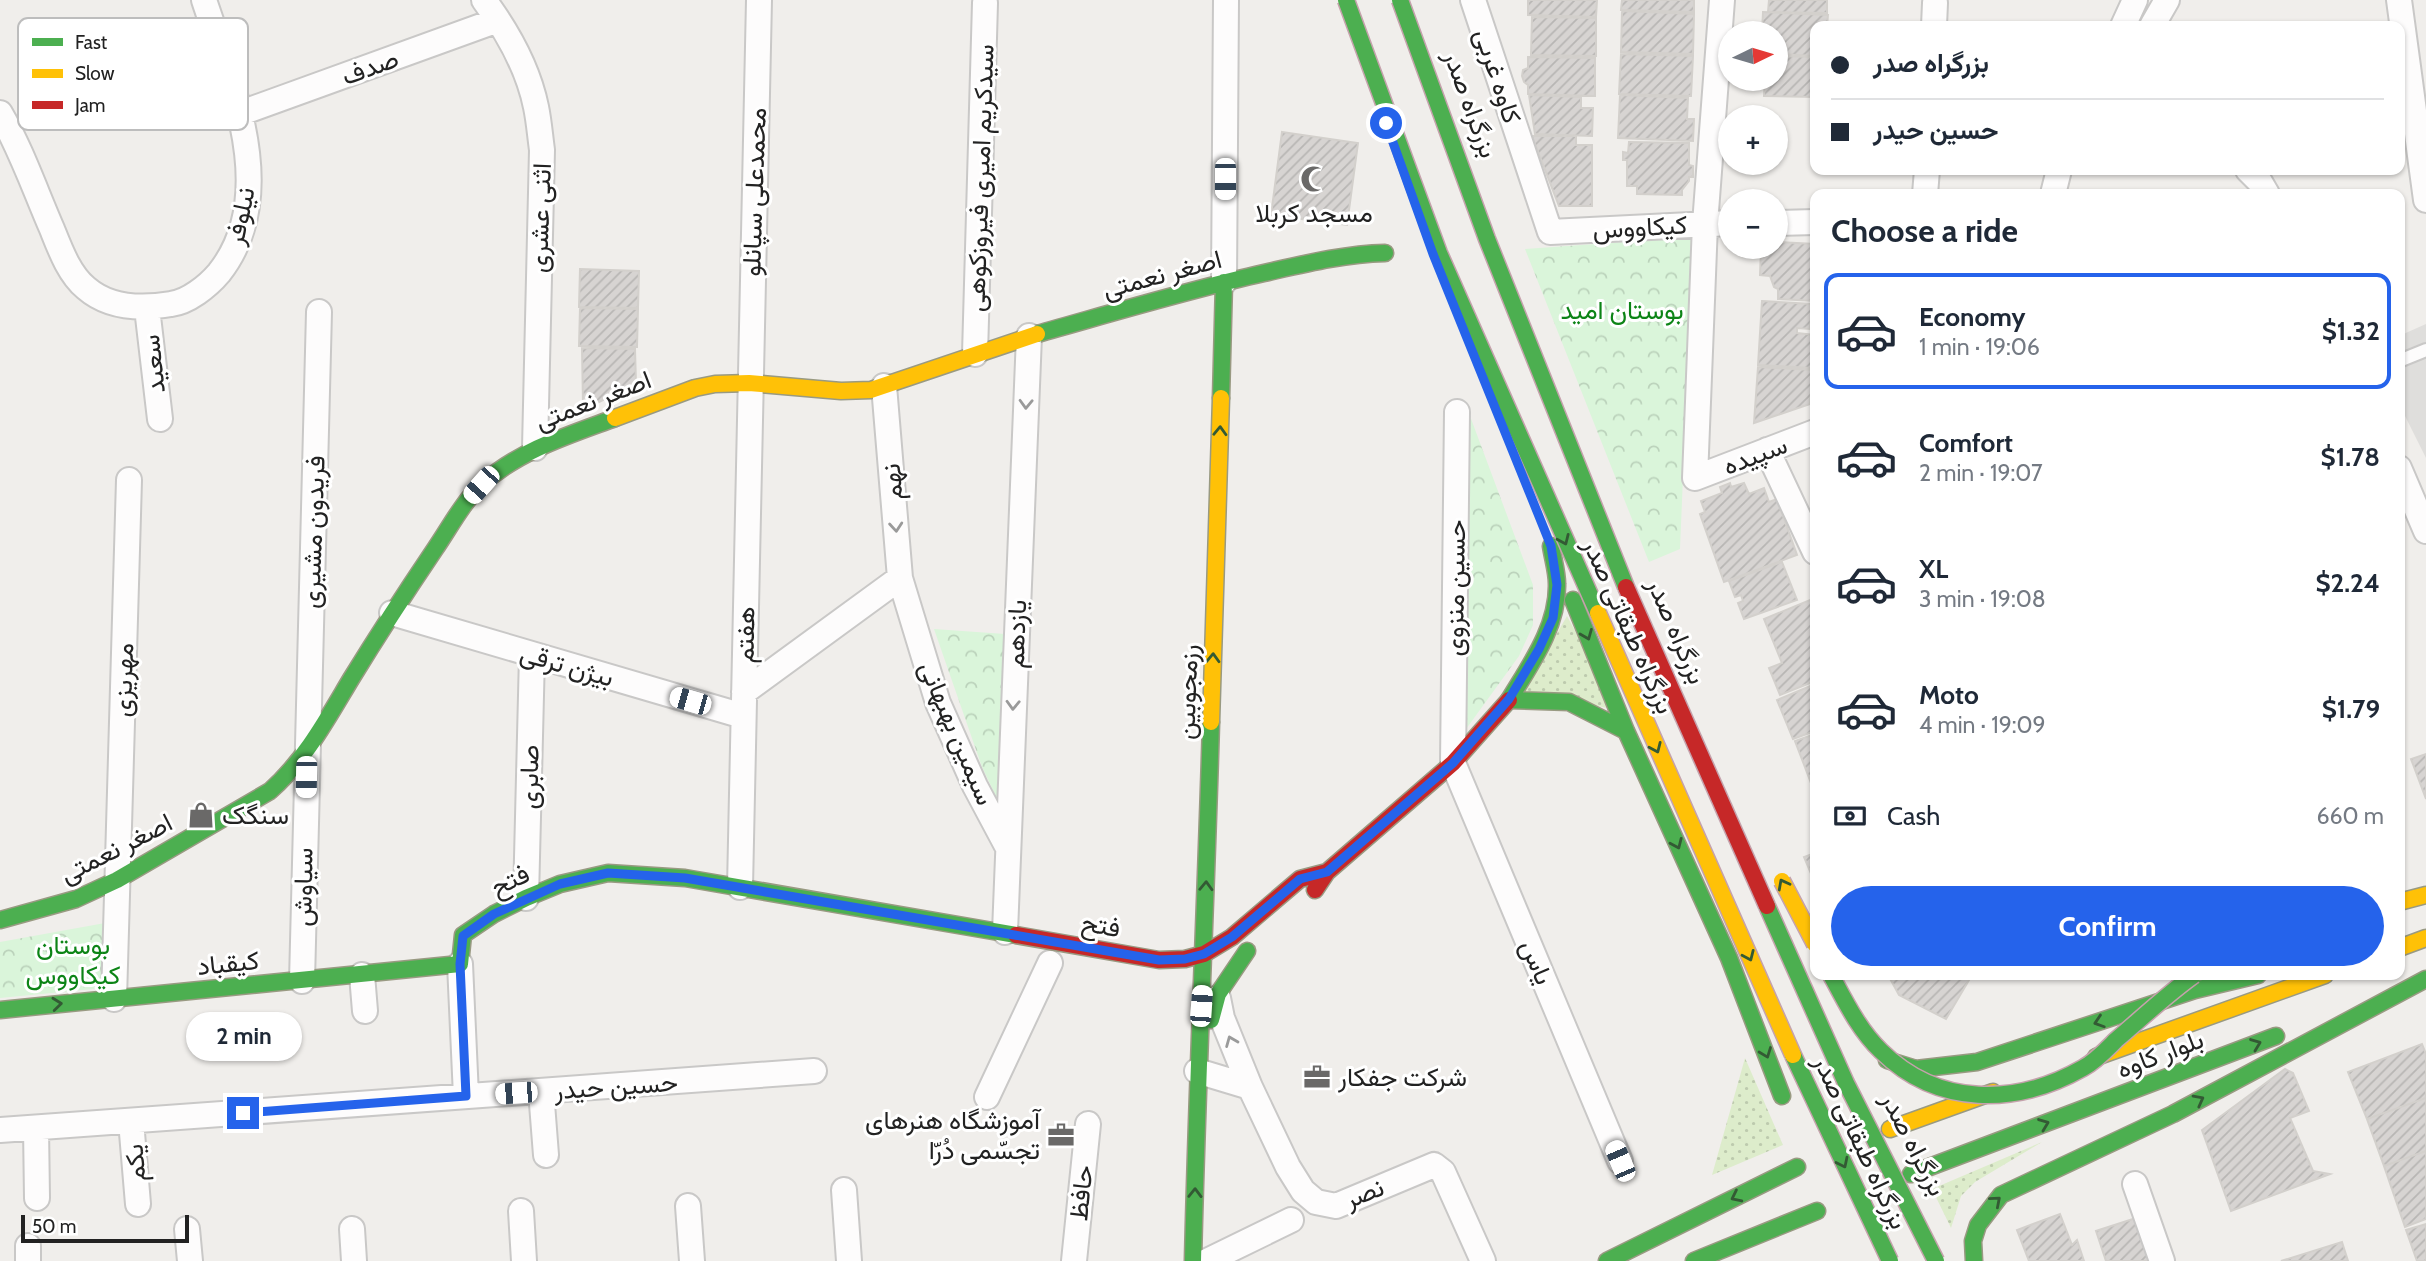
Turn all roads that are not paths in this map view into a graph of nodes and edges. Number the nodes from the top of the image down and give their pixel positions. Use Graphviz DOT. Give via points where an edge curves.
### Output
graph roads {
  1 [pos="204,0"];
  2 [pos="760,0"];
  3 [pos="1226,0"];
  4 [pos="1344,0"];
  5 [pos="1400,0"];
  6 [pos="1406,0"];
  7 [pos="1473,0"];
  8 [pos="1722,0"];
  9 [pos="2135,0"];
  10 [pos="2167,0"];
  11 [pos="2399,0"];
  12 [pos="985,3"];
  13 [pos="491,10"];
  14 [pos="210,18"];
  15 [pos="2127,21"];
  16 [pos="2153,21"];
  17 [pos="2402,21"];
  18 [pos="2405,44"];
  19 [pos="248,111"];
  20 [pos="3,124"];
  21 [pos="243,130"];
  22 [pos="2253,175"];
  23 [pos="2264,189"];
  24 [pos="2426,200"];
  25 [pos="1810,222"];
  26 [pos="1788,223"];
  27 [pos="1705,224"];
  28 [pos="1718,224"];
  29 [pos="1550,232"];
  30 [pos="1385,253"];
  31 [pos="1224,282"];
  32 [pos="147,308"];
  33 [pos="319,312"];
  34 [pos="1029,336"];
  35 [pos="2426,350"];
  36 [pos="975,354"];
  37 [pos="2405,358"];
  38 [pos="749,383"];
  39 [pos="884,386"];
  40 [pos="1457,412"];
  41 [pos="159,419"];
  42 [pos="1810,434"];
  43 [pos="535,449"];
  44 [pos="1767,450"];
  45 [pos="129,480"];
  46 [pos="2405,482"];
  47 [pos="2426,531"];
  48 [pos="1810,541"];
  49 [pos="1551,546"];
  50 [pos="900,578"];
  51 [pos="392,613"];
  52 [pos="1639,618"];
  53 [pos="532,655"];
  54 [pos="1509,699"];
  55 [pos="743,704"];
  56 [pos="1626,731"];
  57 [pos="306,752"];
  58 [pos="1453,763"];
  59 [pos="1734,793"];
  60 [pos="1007,846"];
  61 [pos="1775,869"];
  62 [pos="1327,872"];
  63 [pos="117,880"];
  64 [pos="2426,895"];
  65 [pos="740,897"];
  66 [pos="2405,900"];
  67 [pos="1304,901"];
  68 [pos="526,908"];
  69 [pos="0,920"];
  70 [pos="1810,935"];
  71 [pos="2426,936"];
  72 [pos="1004,938"];
  73 [pos="2405,939"];
  74 [pos="1785,941"];
  75 [pos="2405,945"];
  76 [pos="479,946"];
  77 [pos="1251,947"];
  78 [pos="1204,954"];
  79 [pos="1051,963"];
  80 [pos="460,964"];
  81 [pos="1184,972"];
  82 [pos="1810,972"];
  83 [pos="362,975"];
  84 [pos="2426,979"];
  85 [pos="1816,980"];
  86 [pos="1834,980"];
  87 [pos="2188,980"];
  88 [pos="2237,980"];
  89 [pos="2311,980"];
  90 [pos="302,981"];
  91 [pos="1210,989"];
  92 [pos="114,999"];
  93 [pos="0,1010"];
  94 [pos="365,1011"];
  95 [pos="814,1072"];
  96 [pos="1187,1074"];
  97 [pos="1250,1087"];
  98 [pos="541,1091"];
  99 [pos="466,1096"];
  100 [pos="987,1097"];
  101 [pos="1785,1102"];
  102 [pos="131,1121"];
  103 [pos="1088,1124"];
  104 [pos="36,1128"];
  105 [pos="1890,1129"];
  106 [pos="0,1130"];
  107 [pos="546,1155"];
  108 [pos="1620,1161"];
  109 [pos="1797,1167"];
  110 [pos="1911,1174"];
  111 [pos="2135,1184"];
  112 [pos="844,1190"];
  113 [pos="37,1198"];
  114 [pos="138,1204"];
  115 [pos="688,1206"];
  116 [pos="522,1211"];
  117 [pos="1817,1211"];
  118 [pos="1291,1220"];
  119 [pos="187,1228"];
  120 [pos="352,1229"];
  121 [pos="1606,1260"];
  122 [pos="190,1261"];
  123 [pos="354,1261"];
  124 [pos="524,1261"];
  125 [pos="692,1261"];
  126 [pos="849,1261"];
  127 [pos="1074,1261"];
  128 [pos="1194,1261"];
  129 [pos="1207,1261"];
  130 [pos="1483,1261"];
  131 [pos="1695,1261"];
  132 [pos="1890,1261"];
  133 [pos="1936,1261"];
  134 [pos="1946,1261"];
  135 [pos="1974,1261"];
  136 [pos="2162,1261"];
  1 -- 14 [label="street, نیلوفر"];
  2 -- 38 [label="street, محمدعلی سپانلو"];
  3 -- 31 [label="street"];
  4 -- 49 [label="main road" via="1433,254"];
  4 -- 132 [label="main road, بزرگراه طبقاتی صدر, one-way, bridge" via="1438,253 1798,1067"];
  5 -- 52 [label="main road, بزرگراه طبقاتی صدر, bridge" via="1487,239"];
  6 -- 74 [label="main road, بزرگراه صدر" via="1643,617"];
  7 -- 29 [label="street, کاوه غربی"];
  8 -- 27 [label="street"];
  9 -- 15 [label="street"];
  10 -- 16 [label="street"];
  11 -- 17 [label="street"];
  12 -- 36 [label="street, سیدکریم امیری فیروزکوهی"];
  13 -- 19 [label="street, صدف"];
  13 -- 43 [label="street, اثنی عشری" via="521,61 536,105 542,150"];
  18 -- 24 [label="street"];
  20 -- 32 [label="street, نیلوفر" via="66,263 85,288 113,304"];
  21 -- 32 [label="street, نیلوفر" via="248,185 242,227 230,259 210,284 177,303"];
  22 -- 23 [label="street"];
  25 -- 26 [label="street"];
  27 -- 28 [label="street, کیکاووس"];
  27 -- 29 [label="street, کیکاووس"];
  27 -- 44 [label="street, سپیده" via="1695,478"];
  30 -- 31 [label="main road, اصغر نعمتی" via="1316,261"];
  31 -- 34 [label="main road, اصغر نعمتی"];
  78 -- 31 [label="main road, رزمجوبین, one-way"];
  32 -- 41 [label="street, سعید"];
  33 -- 57 [label="street, فریدون مشیری"];
  34 -- 36 [label="main road, اصغر نعمتی"];
  34 -- 60 [label="street, یازدهم, one-way"];
  35 -- 37 [label="lane"];
  36 -- 39 [label="main road, اصغر نعمتی"];
  38 -- 39 [label="main road, اصغر نعمتی" via="858,392"];
  38 -- 43 [label="main road, اصغر نعمتی" via="715,384 679,394"];
  38 -- 55 [label="street, هفتم"];
  39 -- 50 [label="street, نهم, one-way"];
  40 -- 58 [label="street, حسین منزوی"];
  42 -- 44 [label="street, سپیده"];
  43 -- 51 [label="main road, اصغر نعمتی" via="501,469 465,503"];
  44 -- 48 [label="street"];
  45 -- 63 [label="street, مهریزی"];
  46 -- 47 [label="street"];
  49 -- 54 [label="main road" via="1557,585 1553,618"];
  49 -- 56 [label="main road, one-way"];
  50 -- 55 [label="street"];
  50 -- 60 [label="street, سیمین بهبهانی" via="938,703"];
  51 -- 53 [label="street, بیژن ترقی"];
  51 -- 57 [label="main road, اصغر نعمتی"];
  52 -- 59 [label="main road, bridge"];
  52 -- 133 [label="main road, بزرگراه طبقاتی صدر, bridge" via="1846,1083"];
  53 -- 55 [label="street, بیژن ترقی"];
  53 -- 68 [label="street, صابری"];
  54 -- 56 [label="main road" via="1569,702"];
  54 -- 58 [label="main road"];
  55 -- 65 [label="street, هفتم"];
  56 -- 101 [label="main road, one-way" via="1729,958"];
  57 -- 63 [label="main road, اصغر نعمتی" via="270,791"];
  57 -- 90 [label="street, سیاوش"];
  58 -- 62 [label="main road"];
  58 -- 108 [label="street, یاس"];
  60 -- 72 [label="street, یازدهم"];
  70 -- 61 [label="main road, one-way, bridge"];
  62 -- 67 [label="main road"];
  62 -- 78 [label="main road" via="1300,879 1232,937"];
  63 -- 69 [label="main road, اصغر نعمتی" via="76,900"];
  63 -- 92 [label="street, مهریزی"];
  64 -- 66 [label="main road"];
  65 -- 68 [label="main road, فتح" via="685,878 608,873 560,884"];
  65 -- 72 [label="main road, فتح"];
  68 -- 80 [label="main road, فتح" via="494,914 463,936"];
  71 -- 73 [label="main road"];
  71 -- 75 [label="main road"];
  72 -- 81 [label="main road, فتح" via="1159,960"];
  82 -- 74 [label="main road, one-way"];
  74 -- 134 [label="main road, بزرگراه صدر"];
  76 -- 80 [label="main road"];
  77 -- 91 [label="main road"];
  78 -- 81 [label="main road"];
  78 -- 91 [label="main road, رزمجوبین"];
  79 -- 100 [label="street"];
  80 -- 83 [label="main road, کیقباد"];
  80 -- 99 [label="street"];
  81 -- 91 [label="main road"];
  83 -- 90 [label="main road, کیقباد"];
  83 -- 94 [label="street"];
  110 -- 84 [label="main road, بلوار کاوه, one-way"];
  135 -- 84 [label="main road, one-way" via="1970,1245 1982,1213 2001,1195 2173,1114"];
  88 -- 85 [label="main road, one-way" via="1977,1062 1916,1069 1888,1061 1868,1045"];
  86 -- 87 [label="main road, bridge" via="1878,1049 1897,1067 1958,1096 2006,1096 2085,1067"];
  89 -- 105 [label="main road, بلوار کاوه"];
  90 -- 92 [label="main road, کیقباد"];
  91 -- 96 [label="main road"];
  97 -- 91 [label="street, نصر, one-way"];
  93 -- 92 [label="main road, کیقباد, one-way"];
  95 -- 98 [label="street, حسین حیدر"];
  96 -- 97 [label="street"];
  128 -- 96 [label="main road, one-way"];
  97 -- 130 [label="street, نصر" via="1288,1167 1316,1202 1336,1206 1434,1165 1443,1172"];
  98 -- 99 [label="street, حسین حیدر"];
  98 -- 107 [label="street"];
  99 -- 102 [label="street, حسین حیدر"];
  102 -- 104 [label="street, حسین حیدر"];
  102 -- 114 [label="street, یکم"];
  103 -- 127 [label="street, حافظ"];
  104 -- 106 [label="street, حسین حیدر"];
  104 -- 113 [label="street"];
  109 -- 121 [label="main road, one-way"];
  111 -- 136 [label="street"];
  112 -- 126 [label="street"];
  115 -- 125 [label="street"];
  116 -- 124 [label="street"];
  117 -- 131 [label="main road"];
  118 -- 129 [label="street"];
  119 -- 122 [label="street"];
  120 -- 123 [label="street"];
}
